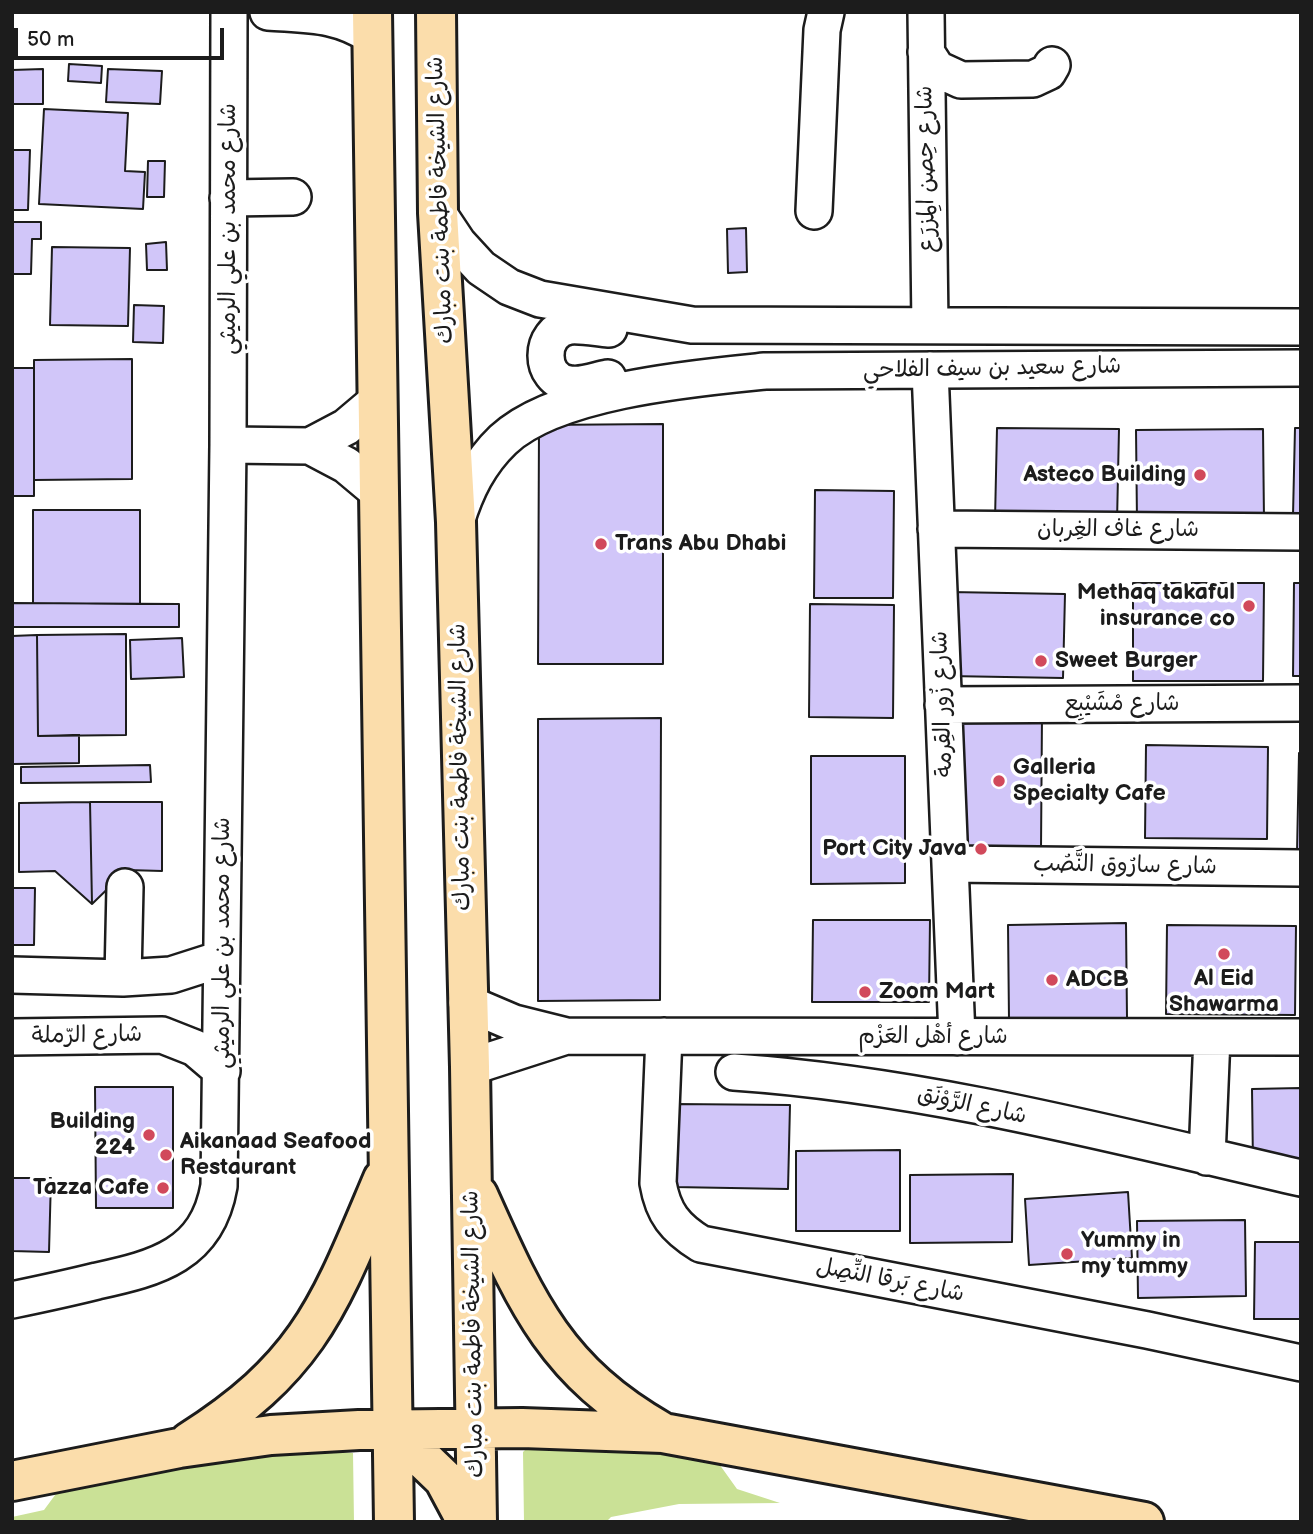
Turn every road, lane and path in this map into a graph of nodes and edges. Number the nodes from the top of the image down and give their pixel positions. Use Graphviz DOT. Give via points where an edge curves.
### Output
graph roads {
  1 [pos="229,12"];
  2 [pos="268,12"];
  3 [pos="436,12"];
  4 [pos="826,12"];
  5 [pos="926,12"];
  6 [pos="372,24"];
  7 [pos="926,52"];
  8 [pos="926,119"];
  9 [pos="293,197"];
  10 [pos="228,198"];
  11 [pos="814,211"];
  12 [pos="438,214"];
  13 [pos="692,325"];
  14 [pos="930,326"];
  15 [pos="1301,327"];
  16 [pos="1301,368"];
  17 [pos="930,370"];
  18 [pos="684,379"];
  19 [pos="378,400"];
  20 [pos="228,445"];
  21 [pos="310,446"];
  22 [pos="377,491"];
  23 [pos="456,522"];
  24 [pos="936,529"];
  25 [pos="1301,532"];
  26 [pos="1301,703"];
  27 [pos="943,705"];
  28 [pos="950,864"];
  29 [pos="1301,869"];
  30 [pos="125,887"];
  31 [pos="221,959"];
  32 [pos="12,975"];
  33 [pos="123,978"];
  34 [pos="220,994"];
  35 [pos="467,1003"];
  36 [pos="162,1035"];
  37 [pos="566,1036"];
  38 [pos="664,1036"];
  39 [pos="12,1037"];
  40 [pos="909,1037"];
  41 [pos="957,1037"];
  42 [pos="1212,1037"];
  43 [pos="1301,1037"];
  44 [pos="470,1068"];
  45 [pos="222,1071"];
  46 [pos="734,1072"];
  47 [pos="907,1091"];
  48 [pos="1208,1157"];
  49 [pos="388,1168"];
  50 [pos="1301,1178"];
  51 [pos="471,1179"];
  52 [pos="12,1300"];
  53 [pos="1301,1363"];
  54 [pos="393,1429"];
  55 [pos="474,1429"];
  56 [pos="663,1433"];
  57 [pos="179,1448"];
  58 [pos="12,1481"];
  59 [pos="394,1522"];
  60 [pos="467,1522"];
  61 [pos="477,1522"];
  62 [pos="1144,1522"];
  1 -- 10 [label="street, شارع محمد بن علي الرميثي"];
  2 -- 6 [label="street"];
  3 -- 12 [label="main road, شارع الشيخة فاطمة بنت مبارك"];
  4 -- 11 [label="street"];
  5 -- 7 [label="street, شارع حِصن المِزرَع"];
  6 -- 19 [label="main road"];
  7 -- 8 [label="street, شارع حِصن المِزرَع"];
  7 -- 8 [label="street" via="937,69 961,80 1033,79 1048,72 1052,79 947,94 934,102"];
  8 -- 14 [label="street, شارع حِصن المِزرَع"];
  9 -- 10 [label="street"];
  10 -- 20 [label="street, شارع محمد بن علي الرميثي"];
  12 -- 13 [label="street, شارع سعيد بن سيف الفلاحي" via="481,268 509,286 540,299"];
  12 -- 23 [label="main road, شارع الشيخة فاطمة بنت مبارك"];
  13 -- 14 [label="street, شارع سعيد بن سيف الفلاحي"];
  13 -- 18 [label="street, شارع سعيد بن سيف الفلاحي" via="658,331 569,326 550,339 545,351 551,373 572,384 649,370"];
  14 -- 15 [label="street, شارع سعيد بن سيف الفلاحي"];
  16 -- 17 [label="street, شارع سعيد بن سيف الفلاحي"];
  17 -- 18 [label="street, شارع سعيد بن سيف الفلاحي" via="765,371"];
  17 -- 24 [label="street, شارع زُور القِرمة"];
  18 -- 23 [label="street, شارع سعيد بن سيف الفلاحي" via="533,419 505,438 482,462"];
  19 -- 21 [label="street" via="346,427"];
  19 -- 22 [label="main road"];
  20 -- 21 [label="street"];
  20 -- 31 [label="street, شارع محمد بن علي الرميثي"];
  21 -- 22 [label="street" via="346,465"];
  22 -- 49 [label="main road"];
  23 -- 35 [label="main road, شارع الشيخة فاطمة بنت مبارك"];
  24 -- 25 [label="street, شارع غاف الغِربان"];
  24 -- 27 [label="street, شارع زُور القِرمة"];
  26 -- 27 [label="street, شارع مْشَيْبِع"];
  27 -- 28 [label="street, شارع زُور القِرمة"];
  28 -- 29 [label="street, شارع سارُوق النَّصُب"];
  28 -- 41 [label="street, شارع زُور القِرمة"];
  30 -- 33 [label="street"];
  31 -- 33 [label="street" via="171,975"];
  31 -- 34 [label="street, شارع محمد بن علي الرميثي"];
  32 -- 33 [label="street"];
  34 -- 36 [label="street, شارع الرّملة" via="193,1018"];
  34 -- 45 [label="street, شارع محمد بن علي الرميثي"];
  35 -- 37 [label="street, شارع أهْل العَزْم" via="514,1023"];
  35 -- 44 [label="main road, شارع الشيخة فاطمة بنت مبارك"];
  36 -- 39 [label="street, شارع الرّملة"];
  36 -- 45 [label="street, شارع الرّملة" via="195,1048"];
  37 -- 38 [label="street, شارع أهْل العَزْم"];
  37 -- 44 [label="street, شارع أهْل العَزْم"];
  38 -- 40 [label="street, شارع أهْل العَزْم"];
  38 -- 53 [label="street, شارع بَرقا النِّصِل" via="658,1183 670,1220 701,1244"];
  40 -- 41 [label="street, شارع أهْل العَزْم"];
  40 -- 47 [label="street"];
  41 -- 42 [label="street, شارع أهْل العَزْم"];
  42 -- 43 [label="street, شارع أهْل العَزْم"];
  42 -- 48 [label="street"];
  44 -- 51 [label="main road, شارع الشيخة فاطمة بنت مبارك"];
  45 -- 52 [label="street, شارع محمد بن علي الرميثي" via="219,1186 200,1234 174,1257 138,1272"];
  46 -- 47 [label="street, شارع الرَّوْنَق"];
  47 -- 48 [label="street, شارع الرَّوْنَق"];
  48 -- 50 [label="street, شارع الرَّوْنَق"];
  49 -- 54 [label="main road"];
  49 -- 57 [label="main road" via="336,1291 293,1358 248,1402"];
  51 -- 55 [label="main road, شارع الشيخة فاطمة بنت مبارك"];
  51 -- 56 [label="main road" via="522,1293 559,1349 612,1400"];
  54 -- 55 [label="main road"];
  54 -- 57 [label="main road" via="271,1435"];
  54 -- 59 [label="main road"];
  54 -- 60 [label="main road" via="444,1479"];
  55 -- 56 [label="main road"];
  55 -- 61 [label="main road, شارع الشيخة فاطمة بنت مبارك"];
  56 -- 62 [label="main road"];
  57 -- 58 [label="main road"];
}
